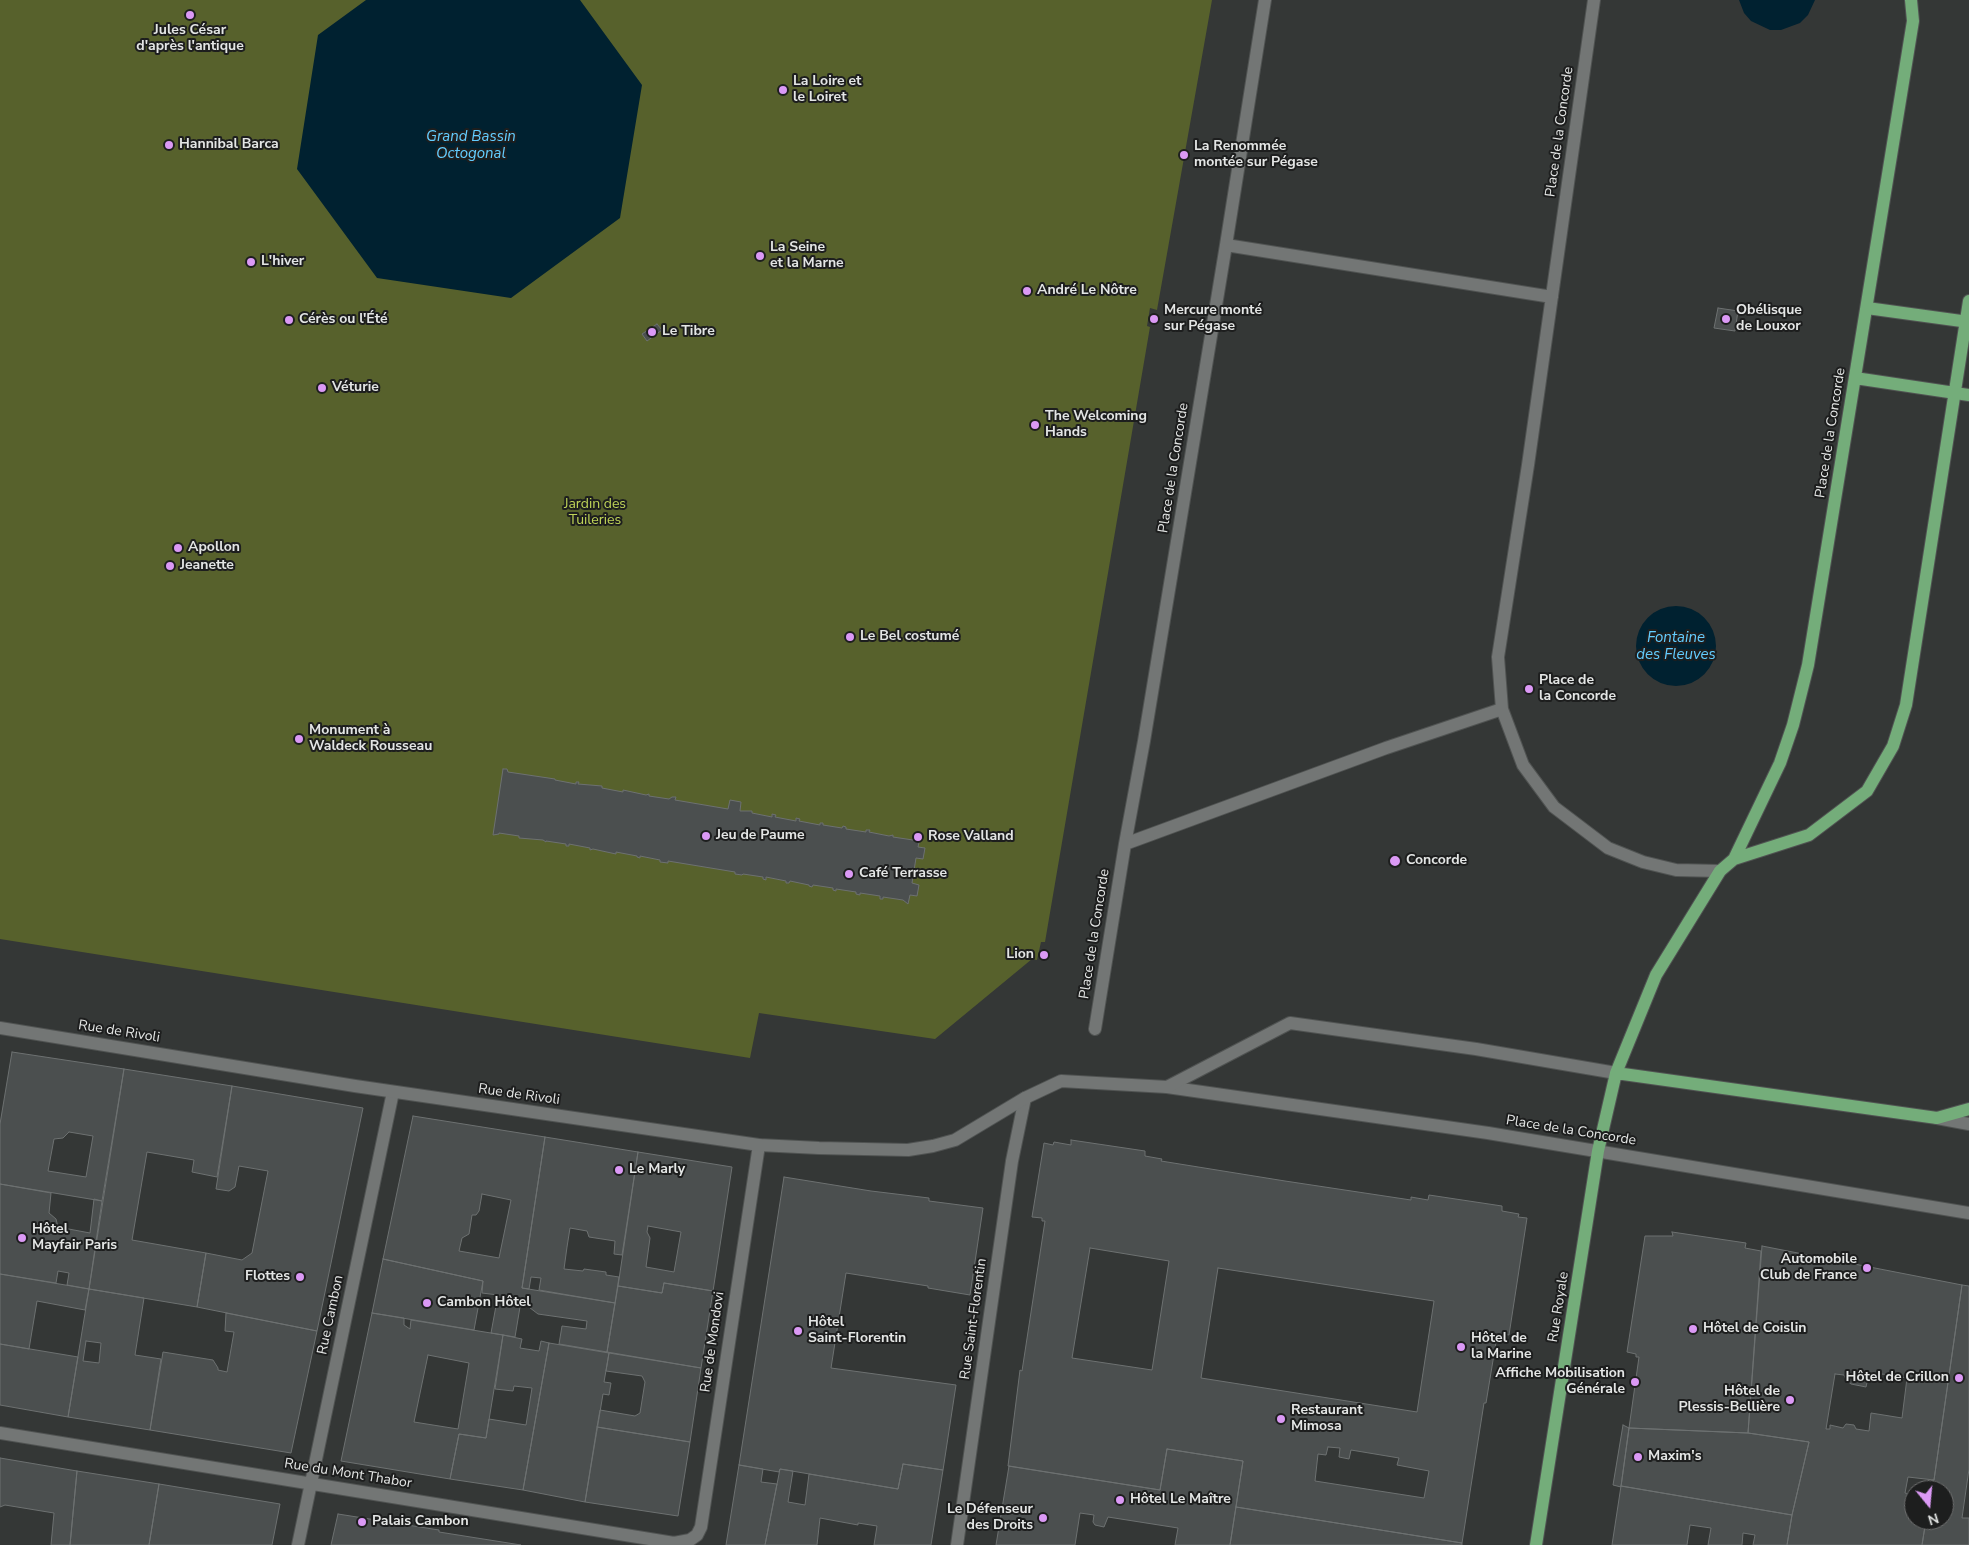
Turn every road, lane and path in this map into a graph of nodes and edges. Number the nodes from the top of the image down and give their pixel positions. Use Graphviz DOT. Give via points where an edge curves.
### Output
graph roads {
  1 [pos="1265,0"];
  2 [pos="1594,0"];
  3 [pos="1911,0"];
  4 [pos="1226,245"];
  5 [pos="1552,297"];
  6 [pos="1969,301"];
  7 [pos="1866,308"];
  8 [pos="1967,322"];
  9 [pos="1855,378"];
  10 [pos="1955,393"];
  11 [pos="1969,395"];
  12 [pos="1502,710"];
  13 [pos="1125,844"];
  14 [pos="1734,859"];
  15 [pos="1720,871"];
  16 [pos="0,1028"];
  17 [pos="1094,1029"];
  18 [pos="1616,1074"];
  19 [pos="1167,1087"];
  20 [pos="393,1092"];
  21 [pos="1025,1098"];
  22 [pos="1969,1109"];
  23 [pos="1937,1118"];
  24 [pos="1969,1124"];
  25 [pos="759,1145"];
  26 [pos="1598,1151"];
  27 [pos="1969,1213"];
  28 [pos="0,1433"];
  29 [pos="312,1482"];
  30 [pos="690,1540"];
  31 [pos="298,1545"];
  32 [pos="957,1545"];
  33 [pos="1536,1545"];
  1 -- 4 [label="street, Place de la Concorde"];
  2 -- 5 [label="street, Place de la Concorde"];
  3 -- 7 [label="main road, Place de la Concorde" via="1913,21"];
  4 -- 5 [label="street"];
  4 -- 13 [label="street, Place de la Concorde"];
  5 -- 12 [label="street, Place de la Concorde" via="1498,656"];
  6 -- 8 [label="main road, Place de la Concorde"];
  7 -- 8 [label="main road"];
  7 -- 9 [label="main road, Place de la Concorde"];
  8 -- 10 [label="main road, Place de la Concorde"];
  9 -- 10 [label="main road"];
  9 -- 14 [label="main road, Place de la Concorde" via="1808,665 1793,725 1780,763"];
  10 -- 11 [label="main road"];
  10 -- 14 [label="main road, Place de la Concorde" via="1906,705 1894,746 1867,791 1809,835"];
  12 -- 13 [label="street" via="1386,748"];
  12 -- 15 [label="street, Place de la Concorde" via="1523,765 1554,807 1608,848 1643,862 1676,870"];
  13 -- 17 [label="street, Place de la Concorde"];
  14 -- 15 [label="main road, Place de la Concorde"];
  15 -- 18 [label="main road, Place de la Concorde" via="1656,975"];
  16 -- 20 [label="street, Rue de Rivoli"];
  18 -- 19 [label="street" via="1476,1049 1290,1023"];
  18 -- 23 [label="main road"];
  18 -- 26 [label="main road, Rue Royale"];
  19 -- 21 [label="street, Place de la Concorde" via="1061,1080"];
  19 -- 26 [label="street, Place de la Concorde"];
  20 -- 25 [label="street, Rue de Rivoli"];
  20 -- 29 [label="street, Rue Cambon"];
  21 -- 25 [label="street, Rue de Rivoli" via="955,1140 933,1146 908,1150"];
  21 -- 32 [label="street, Rue Saint-Florentin" via="1012,1161"];
  22 -- 23 [label="main road"];
  23 -- 24 [label="street"];
  25 -- 30 [label="street, Rue de Mondovi" via="701,1527"];
  26 -- 27 [label="street, Place de la Concorde"];
  26 -- 33 [label="main road, Rue Royale"];
  28 -- 29 [label="street, Rue du Mont Thabor"];
  29 -- 30 [label="street, Rue du Mont Thabor" via="674,1543"];
  29 -- 31 [label="street, Rue Cambon"];
}
